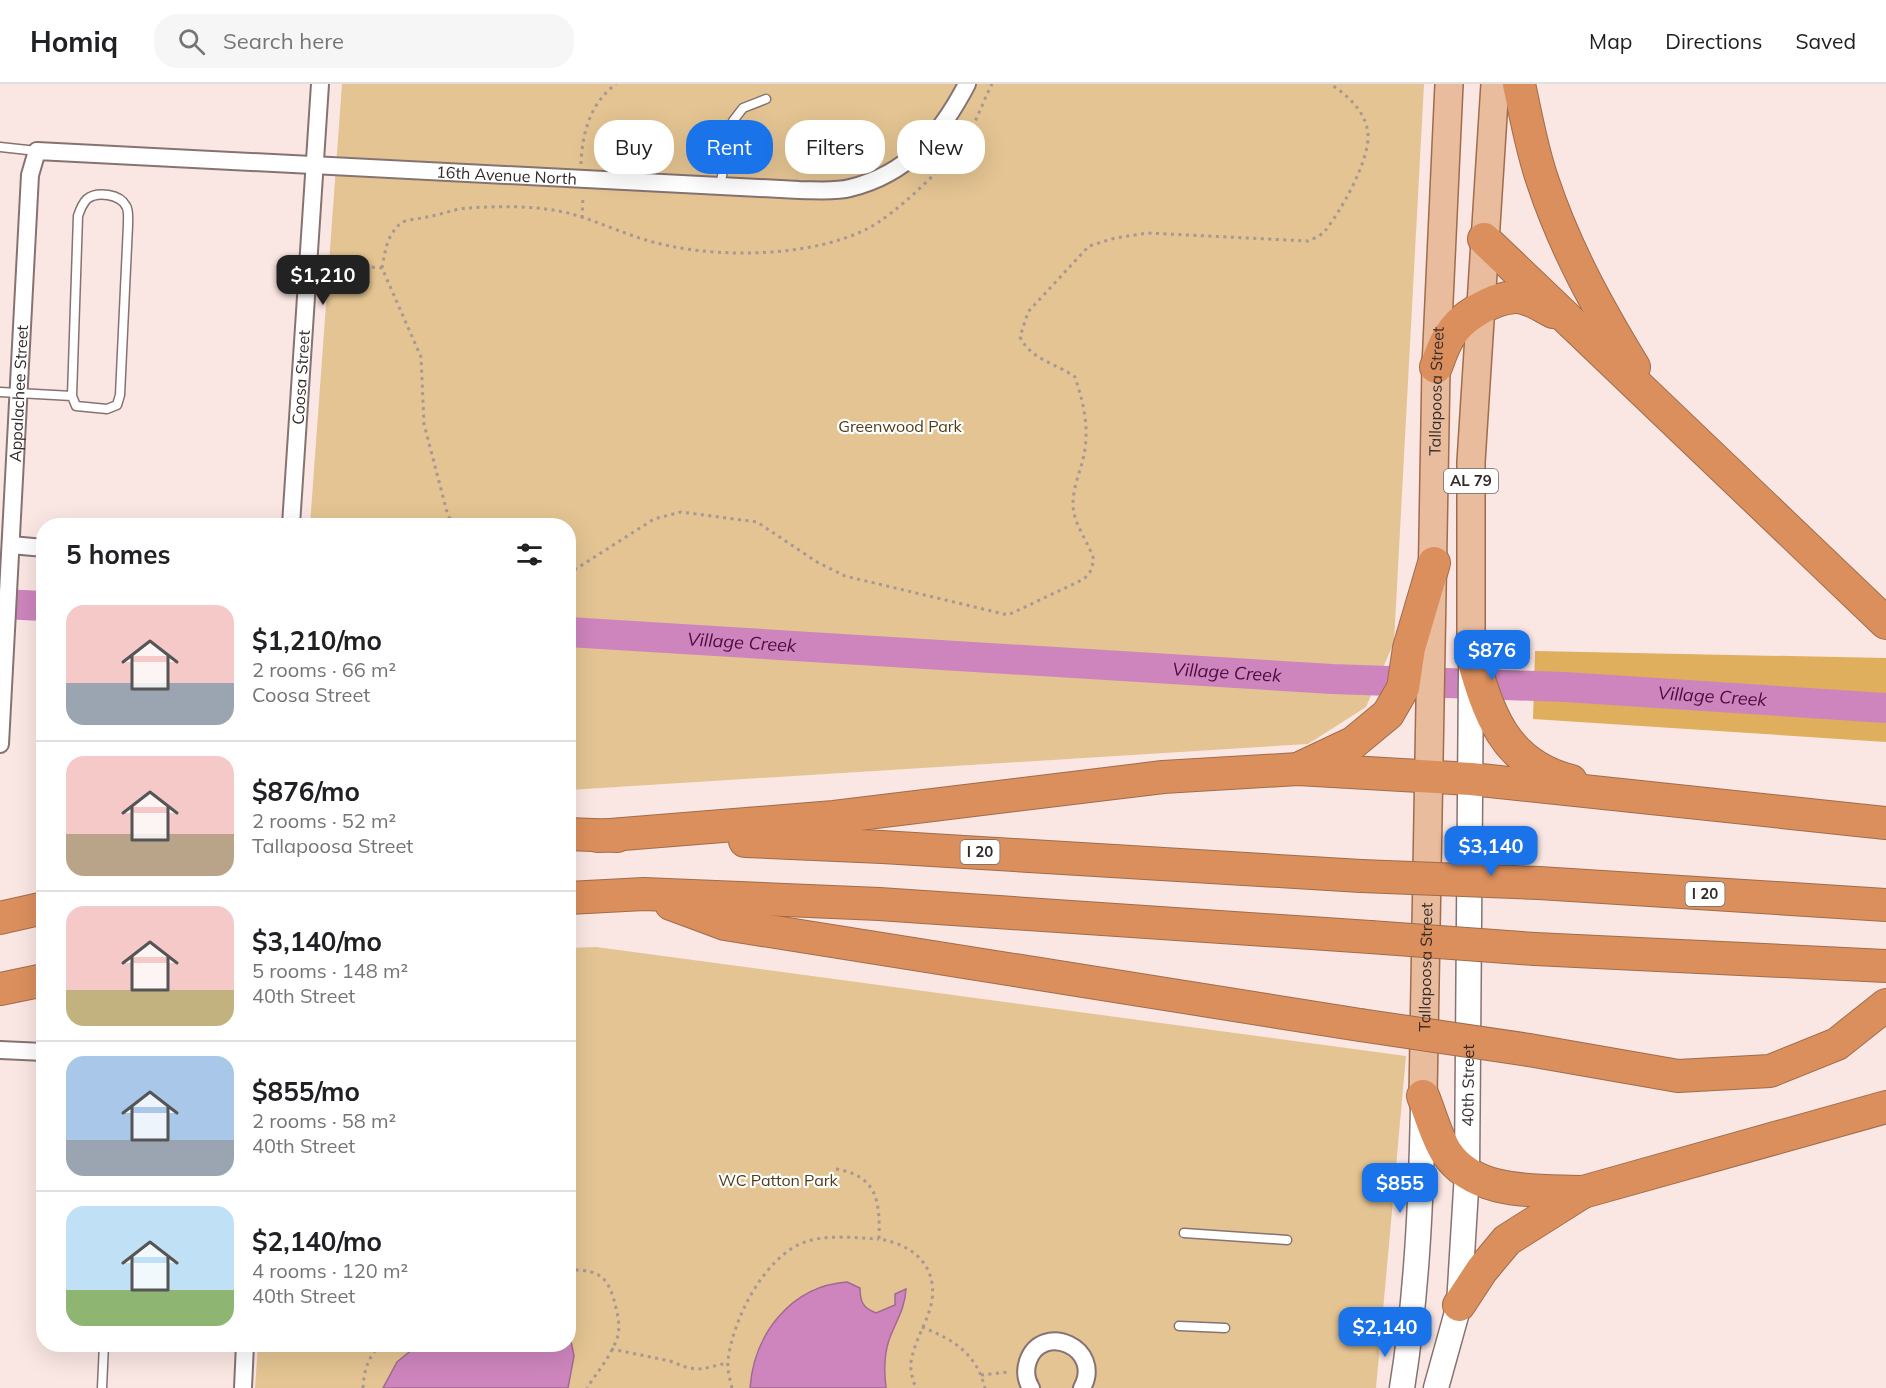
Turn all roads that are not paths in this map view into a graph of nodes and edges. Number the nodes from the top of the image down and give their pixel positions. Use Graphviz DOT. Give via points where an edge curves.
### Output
graph roads {
  1 [pos="320,84"];
  2 [pos="967,84"];
  3 [pos="1449,84"];
  4 [pos="1495,84"];
  5 [pos="1520,84"];
  6 [pos="766,99"];
  7 [pos="0,147"];
  8 [pos="37,151"];
  9 [pos="315,165"];
  10 [pos="720,186"];
  11 [pos="1484,238"];
  12 [pos="1480,310"];
  13 [pos="1572,323"];
  14 [pos="1436,367"];
  15 [pos="0,392"];
  16 [pos="19,393"];
  17 [pos="72,396"];
  18 [pos="1660,408"];
  19 [pos="291,518"];
  20 [pos="8,545"];
  21 [pos="36,547"];
  22 [pos="1434,563"];
  23 [pos="1886,623"];
  24 [pos="1420,650"];
  25 [pos="1471,652"];
  26 [pos="1479,708"];
  27 [pos="0,744"];
  28 [pos="1298,769"];
  29 [pos="1427,777"];
  30 [pos="1471,779"];
  31 [pos="1648,798"];
  32 [pos="1885,823"];
  33 [pos="583,835"];
  34 [pos="644,894"];
  35 [pos="576,898"];
  36 [pos="1878,905"];
  37 [pos="36,910"];
  38 [pos="0,918"];
  39 [pos="1886,966"];
  40 [pos="36,982"];
  41 [pos="0,989"];
  42 [pos="1886,1005"];
  43 [pos="0,1050"];
  44 [pos="36,1052"];
  45 [pos="1423,1096"];
  46 [pos="1886,1107"];
  47 [pos="1467,1173"];
  48 [pos="1583,1192"];
  49 [pos="1184,1233"];
  50 [pos="1287,1240"];
  51 [pos="1459,1305"];
  52 [pos="1179,1326"];
  53 [pos="1225,1328"];
  54 [pos="104,1352"];
  55 [pos="245,1352"];
  56 [pos="102,1388"];
  57 [pos="243,1388"];
  58 [pos="1031,1388"];
  59 [pos="1082,1388"];
  60 [pos="1402,1388"];
  61 [pos="1436,1388"];
  1 -- 9 [label="street, Coosa Street"];
  2 -- 10 [label="street, 16th Avenue North" via="929,144 897,169 850,188"];
  3 -- 14 [label="main road, Tallapoosa Street / AL 79"];
  4 -- 11 [label="main road, AL 79"];
  5 -- 18 [label="highway" via="1542,181 1568,246 1596,305"];
  6 -- 10 [label="lane" via="743,108 733,121"];
  7 -- 8 [label="lane"];
  8 -- 9 [label="street, 16th Avenue North"];
  8 -- 16 [label="street, Appalachee Street" via="30,175"];
  9 -- 10 [label="street, 16th Avenue North"];
  9 -- 19 [label="street, Coosa Street"];
  11 -- 12 [label="main road, AL 79"];
  11 -- 13 [label="highway"];
  12 -- 13 [label="highway" via="1496,301 1516,297 1535,302"];
  12 -- 14 [label="highway" via="1449,336"];
  12 -- 25 [label="main road, AL 79" via="1471,462"];
  13 -- 18 [label="highway"];
  14 -- 22 [label="main road, Tallapoosa Street / AL 79"];
  15 -- 16 [label="lane"];
  16 -- 17 [label="lane"];
  16 -- 20 [label="street, Appalachee Street"];
  17 -- 17 [label="lane" via="78,216 88,198 97,194 111,196 127,207 128,225 120,395 117,405 107,409 76,406"];
  18 -- 23 [label="highway"];
  20 -- 21 [label="street"];
  20 -- 27 [label="street, Appalachee Street"];
  22 -- 24 [label="highway"];
  24 -- 28 [label="highway" via="1388,714 1353,744"];
  24 -- 29 [label="main road, Tallapoosa Street" via="1429,711"];
  25 -- 26 [label="highway"];
  26 -- 30 [label="street"];
  26 -- 31 [label="highway" via="1534,766 1557,778"];
  28 -- 29 [label="highway"];
  28 -- 33 [label="highway" via="1163,777 834,817"];
  29 -- 30 [label="highway"];
  29 -- 45 [label="main road, Tallapoosa Street"];
  30 -- 31 [label="highway"];
  30 -- 47 [label="street, 40th Street"];
  31 -- 32 [label="highway"];
  33 -- 36 [label="highway, I 20, bridge" via="882,846"];
  34 -- 35 [label="highway"];
  34 -- 39 [label="highway, bridge" via="879,904 1535,949"];
  34 -- 42 [label="highway, bridge" via="725,924 1678,1076 1770,1071 1837,1044"];
  37 -- 38 [label="highway"];
  40 -- 41 [label="highway"];
  43 -- 44 [label="street"];
  45 -- 47 [label="highway" via="1446,1152"];
  45 -- 60 [label="street" via="1421,1216 1411,1335"];
  46 -- 48 [label="highway"];
  47 -- 48 [label="highway" via="1509,1189"];
  47 -- 51 [label="street, 40th Street"];
  48 -- 51 [label="highway" via="1507,1240"];
  49 -- 50 [label="lane"];
  51 -- 61 [label="street, 40th Street"];
  52 -- 53 [label="lane"];
  54 -- 56 [label="lane"];
  55 -- 57 [label="street"];
  58 -- 59 [label="street" via="1026,1376 1029,1359 1040,1346 1057,1341 1074,1347 1085,1360 1087,1378"];
}
